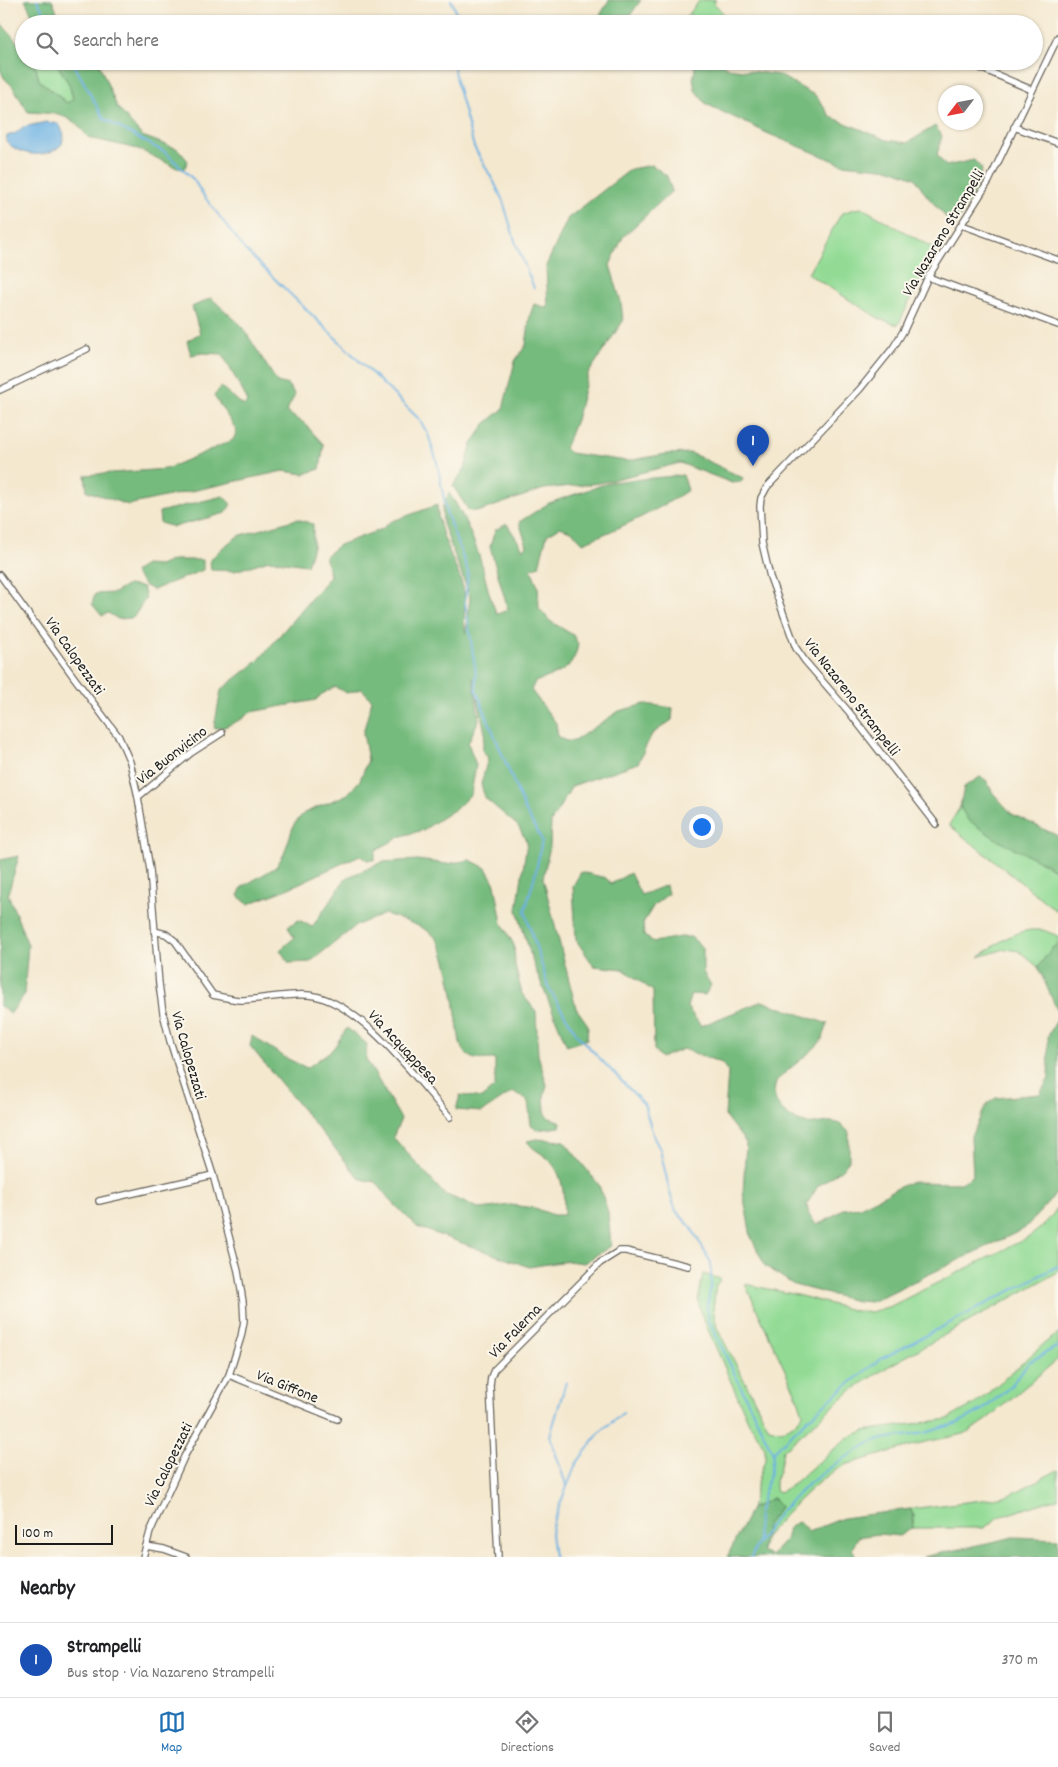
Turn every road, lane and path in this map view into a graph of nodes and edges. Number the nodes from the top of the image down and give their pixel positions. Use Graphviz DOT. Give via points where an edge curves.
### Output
graph roads {
  1 [pos="1058,37"];
  2 [pos="1043,68"];
  3 [pos="985,70"];
  4 [pos="1042,70"];
  5 [pos="1032,90"];
  6 [pos="1014,127"];
  7 [pos="1058,143"];
  8 [pos="962,225"];
  9 [pos="1058,260"];
  10 [pos="928,277"];
  11 [pos="1058,325"];
  12 [pos="87,349"];
  13 [pos="0,390"];
  14 [pos="0,575"];
  15 [pos="222,733"];
  16 [pos="138,797"];
  17 [pos="936,824"];
  18 [pos="154,931"];
  19 [pos="450,1117"];
  20 [pos="213,1176"];
  21 [pos="99,1201"];
  22 [pos="688,1266"];
  23 [pos="229,1375"];
  24 [pos="337,1419"];
  25 [pos="146,1546"];
  26 [pos="143,1557"];
  27 [pos="186,1557"];
  28 [pos="498,1557"];
  1 -- 2 [label="street, Via Nazareno Strampelli"];
  3 -- 5 [label="street"];
  4 -- 5 [label="street, Via Nazareno Strampelli"];
  5 -- 6 [label="street, Via Nazareno Strampelli"];
  6 -- 7 [label="street"];
  6 -- 8 [label="street, Via Nazareno Strampelli" via="989,181"];
  8 -- 9 [label="street"];
  8 -- 10 [label="street, Via Nazareno Strampelli"];
  10 -- 11 [label="street"];
  10 -- 17 [label="street, Via Nazareno Strampelli" via="904,330 888,355 767,487 761,498 760,514 767,564 797,650"];
  12 -- 13 [label="street"];
  14 -- 16 [label="street, Via Calopezzati" via="122,742"];
  15 -- 16 [label="street, Via Buonvicino" via="191,753"];
  16 -- 18 [label="street, Via Calopezzati" via="150,870"];
  18 -- 19 [label="street, Via Acquappesa" via="175,941 213,994 240,1000 310,995 342,1006 383,1041"];
  18 -- 20 [label="street, Via Calopezzati" via="166,1028"];
  20 -- 21 [label="street"];
  20 -- 23 [label="street, Via Calopezzati" via="238,1271 244,1309 242,1336"];
  22 -- 28 [label="street, Via Falerna" via="626,1251 614,1253 594,1269 494,1370 490,1386"];
  23 -- 24 [label="street, Via Giffone"];
  23 -- 25 [label="street, Via Calopezzati" via="184,1457"];
  25 -- 26 [label="street, Via Calopezzati"];
  25 -- 27 [label="street"];
}
